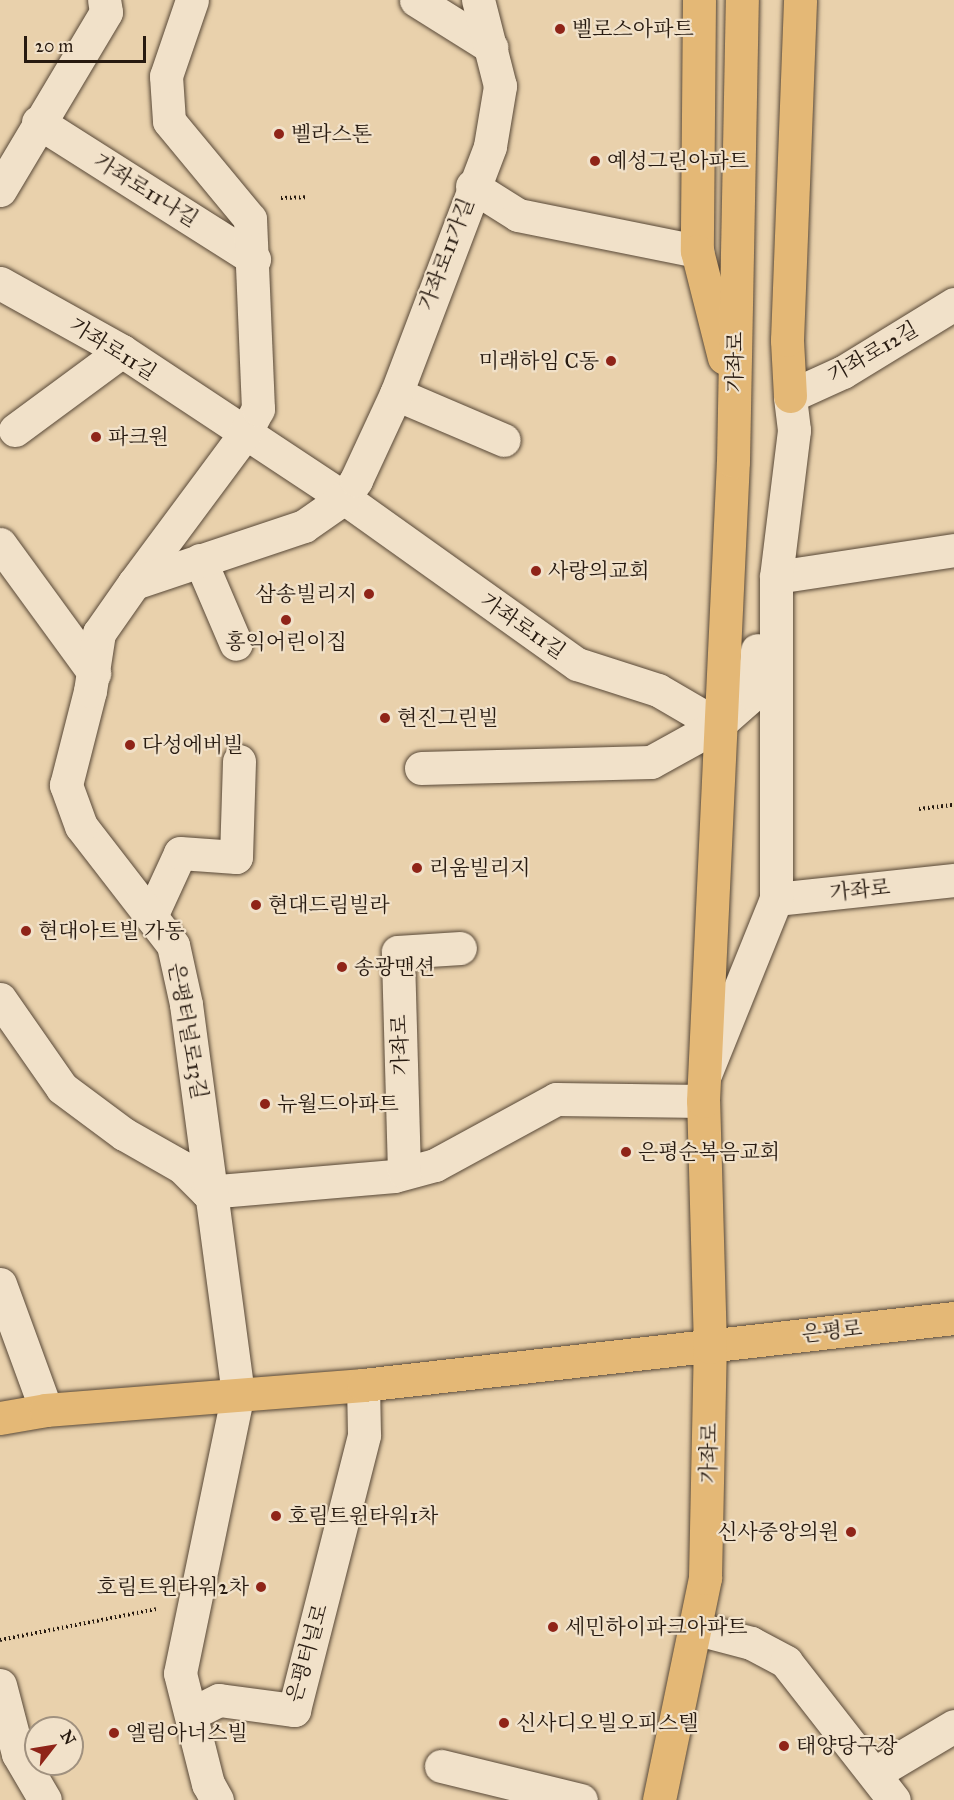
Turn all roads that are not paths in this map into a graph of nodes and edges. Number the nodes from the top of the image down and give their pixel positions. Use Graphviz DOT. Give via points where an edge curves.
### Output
graph roads {
  1 [pos="104,0"];
  2 [pos="192,0"];
  3 [pos="416,0"];
  4 [pos="478,0"];
  5 [pos="699,0"];
  6 [pos="742,0"];
  7 [pos="800,0"];
  8 [pos="491,46"];
  9 [pos="38,122"];
  10 [pos="472,186"];
  11 [pos="0,190"];
  12 [pos="697,251"];
  13 [pos="254,259"];
  14 [pos="0,283"];
  15 [pos="954,304"];
  16 [pos="122,351"];
  17 [pos="396,394"];
  18 [pos="790,396"];
  19 [pos="735,397"];
  20 [pos="15,430"];
  21 [pos="244,435"];
  22 [pos="504,440"];
  23 [pos="344,498"];
  24 [pos="0,544"];
  25 [pos="954,550"];
  26 [pos="200,560"];
  27 [pos="776,577"];
  28 [pos="134,583"];
  29 [pos="237,644"];
  30 [pos="94,673"];
  31 [pos="718,724"];
  32 [pos="239,761"];
  33 [pos="422,768"];
  34 [pos="954,880"];
  35 [pos="776,899"];
  36 [pos="152,914"];
  37 [pos="460,948"];
  38 [pos="0,999"];
  39 [pos="704,1088"];
  40 [pos="404,1172"];
  41 [pos="207,1192"];
  42 [pos="0,1284"];
  43 [pos="954,1318"];
  44 [pos="710,1347"];
  45 [pos="363,1385"];
  46 [pos="238,1394"];
  47 [pos="46,1410"];
  48 [pos="0,1419"];
  49 [pos="698,1629"];
  50 [pos="0,1685"];
  51 [pos="191,1714"];
  52 [pos="954,1725"];
  53 [pos="441,1766"];
  54 [pos="876,1773"];
  55 [pos="45,1800"];
  56 [pos="217,1800"];
  57 [pos="581,1800"];
  58 [pos="658,1800"];
  59 [pos="894,1800"];
  1 -- 9 [label="street" via="106,12"];
  2 -- 13 [label="street, 가좌로11나길" via="166,76 169,121 250,219"];
  3 -- 8 [label="street"];
  4 -- 8 [label="street, 가좌로11가길"];
  5 -- 12 [label="main road"];
  6 -- 19 [label="main road, 가좌로"];
  7 -- 18 [label="main road" via="787,340"];
  8 -- 10 [label="street, 가좌로11가길" via="500,86 490,146"];
  9 -- 11 [label="street"];
  9 -- 13 [label="street, 가좌로11나길"];
  10 -- 12 [label="street" via="518,215"];
  10 -- 17 [label="street, 가좌로11가길"];
  12 -- 19 [label="main road"];
  13 -- 21 [label="street, 가좌로11나길" via="258,409"];
  14 -- 16 [label="street, 가좌로11길"];
  15 -- 18 [label="street, 가좌로12길" via="843,372"];
  16 -- 20 [label="street"];
  16 -- 21 [label="street, 가좌로11길"];
  17 -- 22 [label="street"];
  17 -- 23 [label="street, 가좌로11가길"];
  18 -- 27 [label="street" via="794,430"];
  18 -- 31 [label="street" via="762,550 753,694"];
  19 -- 31 [label="main road, 가좌로"];
  21 -- 23 [label="street, 가좌로11길"];
  21 -- 28 [label="street, 가좌로11나길"];
  23 -- 26 [label="street" via="304,526"];
  23 -- 31 [label="street, 가좌로11길" via="578,664 658,690"];
  24 -- 30 [label="street"];
  25 -- 27 [label="street"];
  26 -- 28 [label="street"];
  26 -- 29 [label="street"];
  27 -- 35 [label="street"];
  28 -- 30 [label="street" via="99,633"];
  30 -- 36 [label="street" via="66,785 81,826"];
  31 -- 33 [label="street" via="651,762"];
  31 -- 39 [label="main road, 가좌로"];
  32 -- 36 [label="street" via="236,857 180,853"];
  34 -- 35 [label="street, 가좌로"];
  35 -- 39 [label="street, 가좌로"];
  36 -- 41 [label="street, 은평터널로13길" via="173,945 186,1004 206,1142"];
  37 -- 40 [label="street, 가좌로" via="398,952"];
  38 -- 41 [label="street" via="62,1088 124,1134 182,1167"];
  39 -- 40 [label="street" via="556,1099 435,1165"];
  39 -- 44 [label="main road, 가좌로"];
  40 -- 41 [label="street"];
  41 -- 46 [label="street, 은평터널로13길"];
  42 -- 47 [label="street"];
  43 -- 44 [label="main road, 은평로"];
  44 -- 45 [label="main road"];
  44 -- 49 [label="main road, 가좌로" via="705,1578"];
  45 -- 46 [label="main road"];
  45 -- 51 [label="street, 은평터널로" via="364,1434 294,1710 219,1700"];
  46 -- 47 [label="main road"];
  46 -- 51 [label="street" via="180,1673"];
  47 -- 48 [label="main road"];
  49 -- 54 [label="street" via="751,1643 786,1662"];
  49 -- 58 [label="main road, 가좌로"];
  50 -- 55 [label="street" via="18,1754"];
  51 -- 56 [label="street" via="208,1784"];
  52 -- 54 [label="street"];
  53 -- 57 [label="street"];
  54 -- 59 [label="street"];
}
